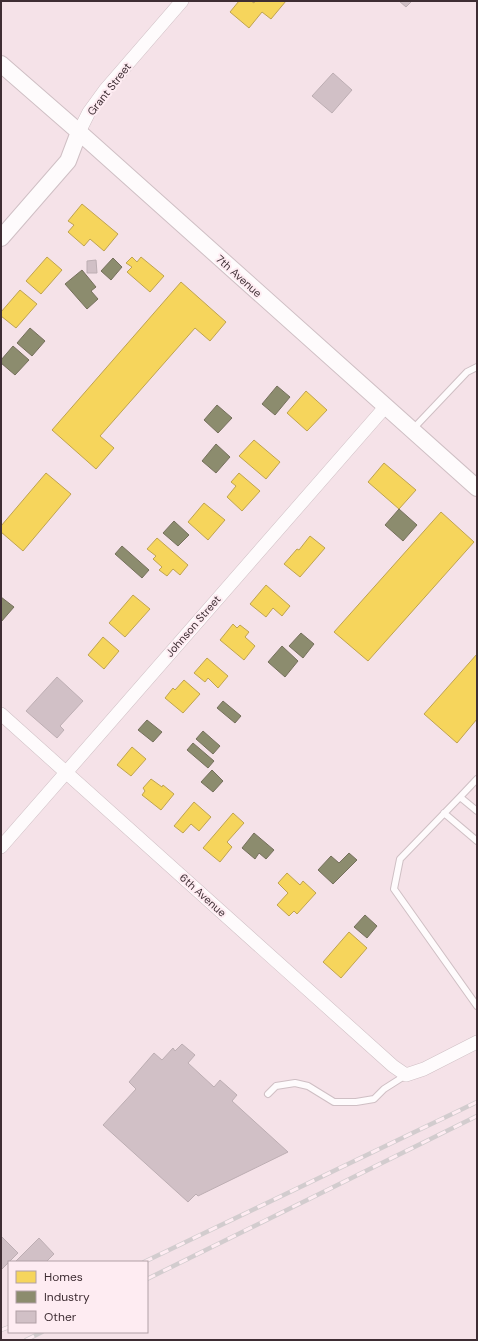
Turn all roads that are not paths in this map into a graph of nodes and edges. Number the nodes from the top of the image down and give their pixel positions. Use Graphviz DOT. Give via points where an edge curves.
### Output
graph roads {
  1 [pos="182,1"];
  2 [pos="1,64"];
  3 [pos="79,132"];
  4 [pos="1,238"];
  5 [pos="477,366"];
  6 [pos="386,406"];
  7 [pos="412,430"];
  8 [pos="477,488"];
  9 [pos="1,714"];
  10 [pos="65,772"];
  11 [pos="477,779"];
  12 [pos="460,797"];
  13 [pos="477,811"];
  14 [pos="444,814"];
  15 [pos="476,842"];
  16 [pos="1,847"];
  17 [pos="477,1006"];
  18 [pos="477,1042"];
  19 [pos="406,1075"];
  20 [pos="268,1094"];
  1 -- 3 [label="street, Grant Street" via="105,90 88,112"];
  2 -- 3 [label="street, 7th Avenue"];
  3 -- 4 [label="street, Grant Street" via="68,161"];
  3 -- 6 [label="street, 7th Avenue"];
  5 -- 7 [label="lane" via="467,372"];
  6 -- 7 [label="street, 7th Avenue"];
  6 -- 10 [label="street, Johnson Street"];
  7 -- 8 [label="street, 7th Avenue"];
  9 -- 10 [label="street, 6th Avenue"];
  10 -- 16 [label="street, Johnson Street"];
  10 -- 19 [label="street, 6th Avenue"];
  11 -- 12 [label="lane"];
  12 -- 13 [label="lane"];
  12 -- 14 [label="lane"];
  14 -- 15 [label="lane"];
  14 -- 17 [label="lane" via="400,859 394,889"];
  18 -- 19 [label="street" via="424,1069"];
  19 -- 20 [label="lane" via="374,1099 356,1102 334,1102 308,1086 295,1083 276,1086"];
}
